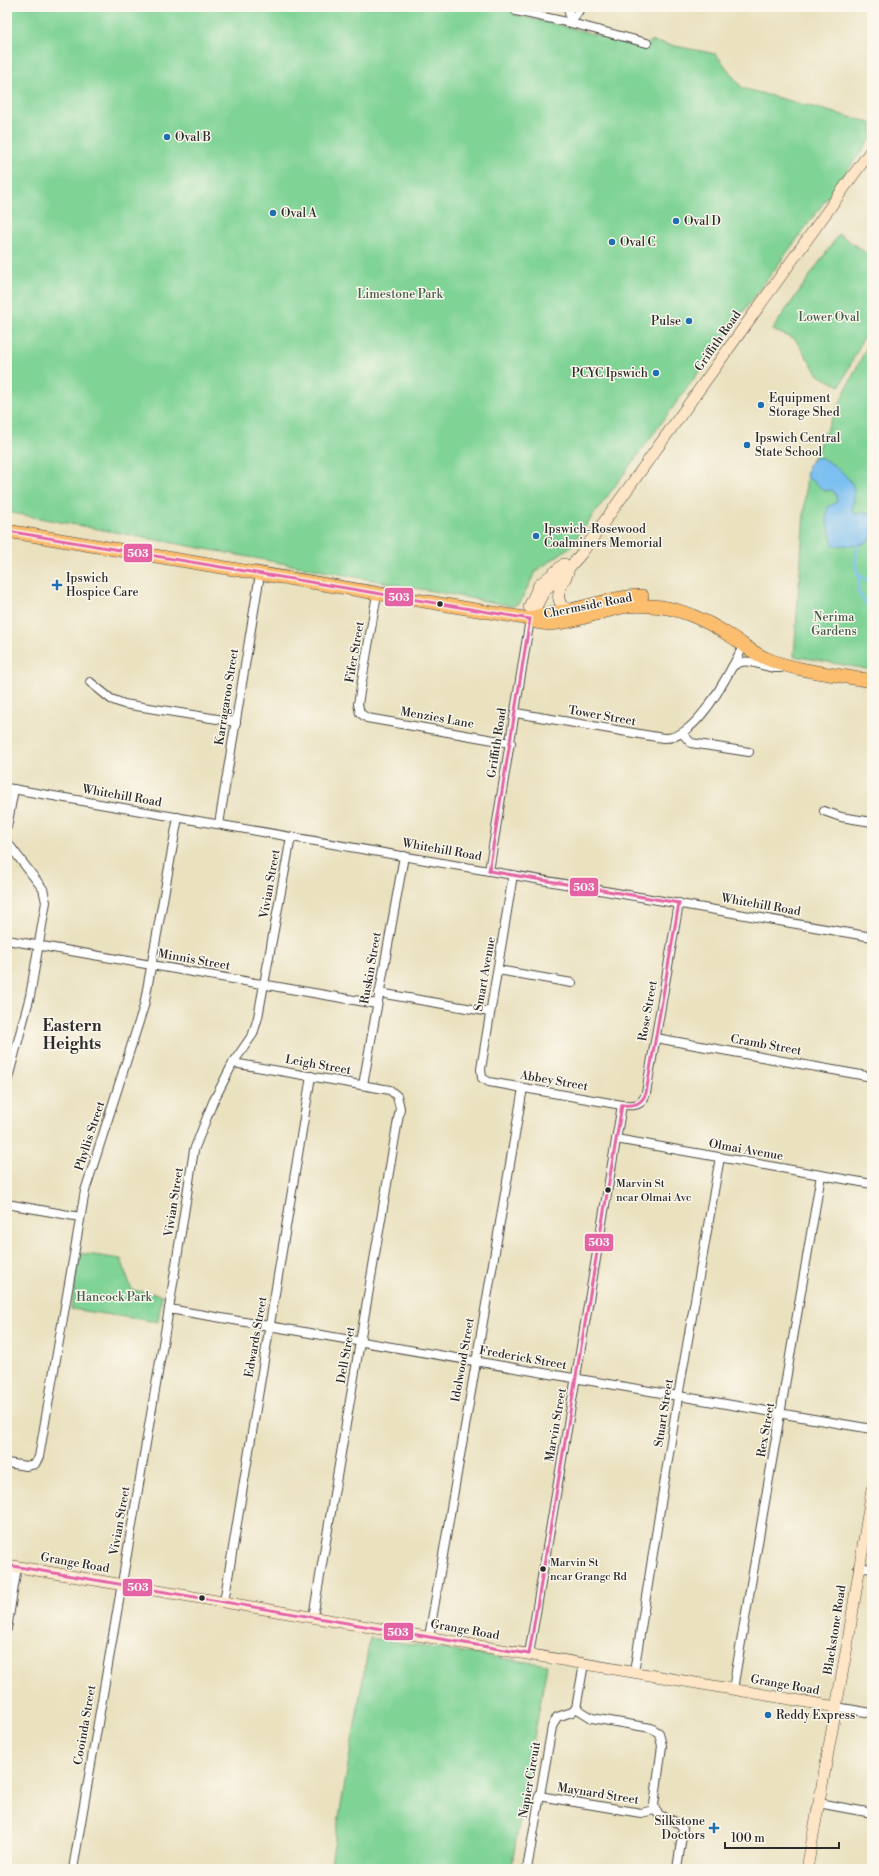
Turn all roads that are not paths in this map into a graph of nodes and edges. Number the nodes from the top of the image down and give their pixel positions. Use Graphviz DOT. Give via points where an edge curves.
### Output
graph roads {
  1 [pos="568,7"];
  2 [pos="580,7"];
  3 [pos="516,11"];
  4 [pos="571,23"];
  5 [pos="647,43"];
  6 [pos="872,148"];
  7 [pos="7,531"];
  8 [pos="585,548"];
  9 [pos="571,566"];
  10 [pos="260,574"];
  11 [pos="378,594"];
  12 [pos="570,610"];
  13 [pos="530,619"];
  14 [pos="732,636"];
  15 [pos="744,645"];
  16 [pos="790,666"];
  17 [pos="732,667"];
  18 [pos="872,680"];
  19 [pos="90,682"];
  20 [pos="360,713"];
  21 [pos="516,713"];
  22 [pos="236,722"];
  23 [pos="683,734"];
  24 [pos="510,744"];
  25 [pos="749,752"];
  26 [pos="10,789"];
  27 [pos="824,811"];
  28 [pos="178,818"];
  29 [pos="872,822"];
  30 [pos="219,824"];
  31 [pos="7,826"];
  32 [pos="291,837"];
  33 [pos="7,842"];
  34 [pos="404,856"];
  35 [pos="489,871"];
  36 [pos="513,875"];
  37 [pos="678,903"];
  38 [pos="872,937"];
  39 [pos="7,940"];
  40 [pos="38,945"];
  41 [pos="151,965"];
  42 [pos="498,970"];
  43 [pos="572,983"];
  44 [pos="264,984"];
  45 [pos="379,993"];
  46 [pos="377,1004"];
  47 [pos="490,1012"];
  48 [pos="656,1038"];
  49 [pos="233,1063"];
  50 [pos="312,1076"];
  51 [pos="872,1077"];
  52 [pos="482,1078"];
  53 [pos="7,1082"];
  54 [pos="363,1085"];
  55 [pos="523,1088"];
  56 [pos="397,1096"];
  57 [pos="622,1105"];
  58 [pos="616,1140"];
  59 [pos="720,1158"];
  60 [pos="822,1175"];
  61 [pos="872,1184"];
  62 [pos="7,1204"];
  63 [pos="80,1217"];
  64 [pos="169,1309"];
  65 [pos="270,1327"];
  66 [pos="360,1342"];
  67 [pos="475,1362"];
  68 [pos="576,1379"];
  69 [pos="679,1397"];
  70 [pos="781,1414"];
  71 [pos="872,1430"];
  72 [pos="7,1462"];
  73 [pos="872,1490"];
  74 [pos="12,1566"];
  75 [pos="858,1567"];
  76 [pos="872,1569"];
  77 [pos="122,1585"];
  78 [pos="224,1602"];
  79 [pos="313,1617"];
  80 [pos="7,1629"];
  81 [pos="428,1637"];
  82 [pos="529,1654"];
  83 [pos="584,1664"];
  84 [pos="634,1672"];
  85 [pos="733,1689"];
  86 [pos="836,1707"];
  87 [pos="576,1708"];
  88 [pos="872,1713"];
  89 [pos="538,1796"];
  90 [pos="818,1803"];
  91 [pos="654,1810"];
  92 [pos="872,1812"];
  93 [pos="73,1869"];
  94 [pos="527,1869"];
  95 [pos="677,1869"];
  96 [pos="807,1869"];
  1 -- 4 [label="street"];
  2 -- 4 [label="street"];
  3 -- 4 [label="street"];
  4 -- 5 [label="street"];
  6 -- 8 [label="main road, Griffith Road"];
  7 -- 10 [label="main road, Chermside Road"];
  8 -- 9 [label="main road, Griffith Road"];
  8 -- 13 [label="main road, Griffith Road" via="539,585 530,603"];
  9 -- 12 [label="main road" via="558,595 562,606"];
  9 -- 13 [label="main road, Griffith Road" via="544,591"];
  10 -- 11 [label="main road, Chermside Road"];
  10 -- 22 [label="street, Karragaroo Street"];
  11 -- 13 [label="main road, Chermside Road"];
  11 -- 20 [label="street, Fifer Street" via="358,704"];
  12 -- 13 [label="main road, Chermside Road" via="538,615"];
  12 -- 14 [label="main road, Chermside Road" via="623,597 662,598 700,611"];
  13 -- 14 [label="main road, Chermside Road" via="539,624 549,624 627,606 655,606 688,614"];
  13 -- 21 [label="street, Griffith Road"];
  14 -- 15 [label="main road, Chermside Road"];
  15 -- 16 [label="main road, Chermside Road" via="766,658"];
  15 -- 17 [label="street"];
  16 -- 17 [label="street" via="774,668 746,661"];
  16 -- 18 [label="main road, Chermside Road"];
  17 -- 23 [label="street" via="709,705"];
  19 -- 22 [label="street" via="110,699 124,704"];
  20 -- 24 [label="street, Menzies Lane" via="367,718"];
  21 -- 23 [label="street, Tower Street" via="663,738 674,738"];
  21 -- 24 [label="street, Griffith Road"];
  22 -- 30 [label="street, Karragaroo Street"];
  23 -- 25 [label="street" via="691,743"];
  24 -- 35 [label="street, Griffith Road"];
  26 -- 28 [label="street, Whitehill Road"];
  26 -- 31 [label="street"];
  27 -- 29 [label="street" via="841,817"];
  28 -- 30 [label="street, Whitehill Road"];
  28 -- 41 [label="street, Phyllis Street"];
  30 -- 32 [label="street, Whitehill Road"];
  32 -- 34 [label="street, Whitehill Road"];
  32 -- 44 [label="street, Vivian Street"];
  33 -- 40 [label="street" via="43,889 46,902"];
  34 -- 35 [label="street, Whitehill Road"];
  34 -- 45 [label="street, Ruskin Street"];
  35 -- 36 [label="street, Whitehill Road"];
  36 -- 37 [label="street, Whitehill Road"];
  36 -- 42 [label="street, Smart Avenue"];
  37 -- 38 [label="street, Whitehill Road"];
  37 -- 48 [label="street, Rose Street"];
  39 -- 40 [label="street, Minnis Street"];
  40 -- 41 [label="street, Minnis Street"];
  40 -- 53 [label="street" via="30,996"];
  41 -- 44 [label="street, Minnis Street"];
  41 -- 63 [label="street, Phyllis Street" via="144,1006 85,1191"];
  42 -- 43 [label="street"];
  42 -- 47 [label="street, Smart Avenue"];
  44 -- 46 [label="street, Minnis Street"];
  44 -- 49 [label="street, Vivian Street" via="254,1034"];
  45 -- 46 [label="street, Ruskin Street"];
  45 -- 47 [label="street"];
  46 -- 54 [label="street, Ruskin Street"];
  47 -- 52 [label="street, Smart Avenue"];
  48 -- 51 [label="street, Cramb Street"];
  48 -- 57 [label="street, Rose Street" via="644,1098 638,1105"];
  49 -- 50 [label="street, Leigh Street"];
  49 -- 64 [label="street, Vivian Street" via="212,1102 194,1150"];
  50 -- 54 [label="street, Leigh Street"];
  50 -- 65 [label="street, Edwards Street"];
  52 -- 55 [label="street, Abbey Street" via="489,1082"];
  54 -- 56 [label="street, Leigh Street" via="390,1090"];
  55 -- 57 [label="street, Abbey Street"];
  55 -- 67 [label="street, Idolwood Street"];
  56 -- 66 [label="street, Dell Street" via="400,1108"];
  57 -- 58 [label="street, Marvin Street"];
  58 -- 59 [label="street, Olmai Avenue"];
  58 -- 68 [label="street, Marvin Street"];
  59 -- 60 [label="street, Olmai Avenue"];
  59 -- 69 [label="street, Stuart Street"];
  60 -- 61 [label="street, Olmai Avenue"];
  60 -- 70 [label="street, Rex Street"];
  62 -- 63 [label="street"];
  63 -- 72 [label="street, Phyllis Street" via="39,1457 34,1464 26,1466"];
  64 -- 65 [label="street, Frederick Street"];
  64 -- 77 [label="street, Vivian Street"];
  65 -- 66 [label="street, Frederick Street"];
  65 -- 78 [label="street, Edwards Street"];
  66 -- 67 [label="street, Frederick Street"];
  66 -- 79 [label="street, Dell Street"];
  67 -- 68 [label="street, Frederick Street"];
  67 -- 81 [label="street, Idolwood Street"];
  68 -- 69 [label="street, Frederick Street"];
  68 -- 82 [label="street, Marvin Street"];
  69 -- 70 [label="street, Frederick Street"];
  69 -- 84 [label="street, Stuart Street"];
  70 -- 71 [label="street, Frederick Street"];
  70 -- 85 [label="street, Rex Street"];
  73 -- 75 [label="main road, Blackstone Road"];
  74 -- 77 [label="main road, Grange Road"];
  74 -- 80 [label="street"];
  75 -- 76 [label="street"];
  75 -- 86 [label="main road, Blackstone Road"];
  77 -- 78 [label="main road, Grange Road"];
  77 -- 93 [label="street, Cooinda Street"];
  78 -- 79 [label="main road, Grange Road"];
  79 -- 81 [label="main road, Grange Road"];
  81 -- 82 [label="main road, Grange Road"];
  82 -- 83 [label="main road, Grange Road"];
  83 -- 84 [label="main road, Grange Road"];
  83 -- 87 [label="street"];
  84 -- 85 [label="main road, Grange Road"];
  85 -- 86 [label="main road, Grange Road"];
  86 -- 88 [label="street, Grange Road"];
  86 -- 90 [label="main road, Blackstone Road"];
  87 -- 89 [label="street, Napier Circuit" via="557,1717 552,1726"];
  87 -- 91 [label="street" via="592,1718 651,1728 659,1733 662,1743 653,1800"];
  89 -- 91 [label="street, Maynard Street" via="641,1813"];
  89 -- 94 [label="street, Napier Circuit"];
  90 -- 92 [label="street"];
  90 -- 96 [label="main road, Blackstone Road"];
  91 -- 95 [label="street" via="678,1822 683,1829"];
}
